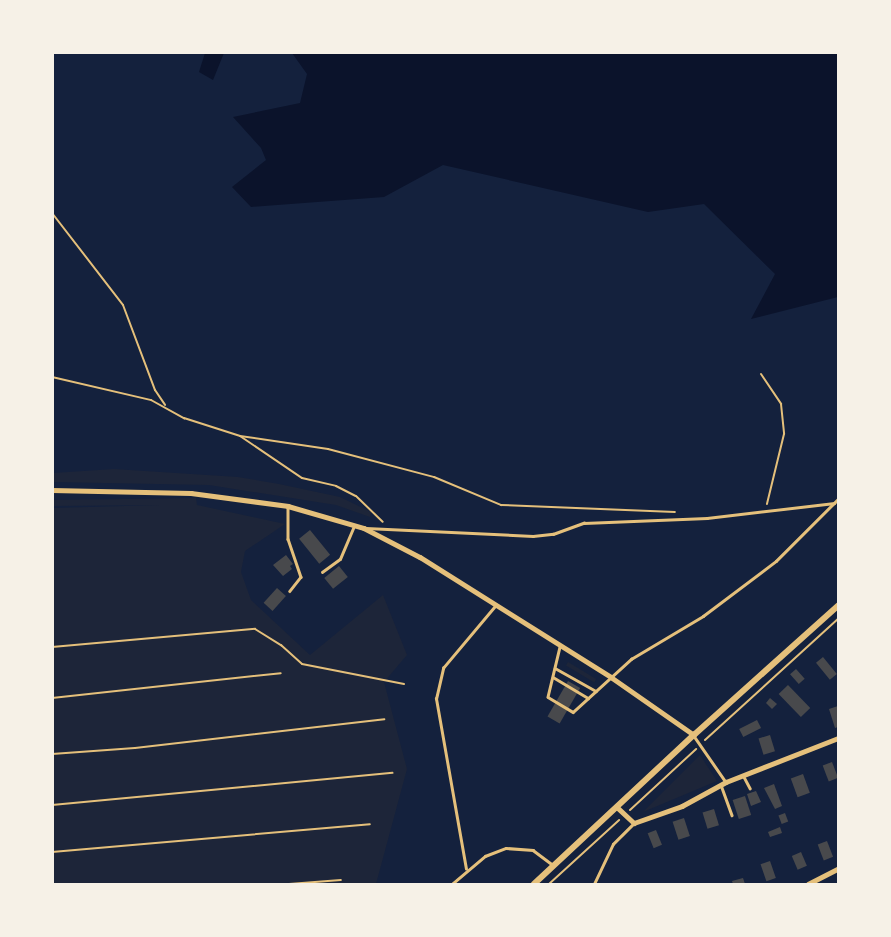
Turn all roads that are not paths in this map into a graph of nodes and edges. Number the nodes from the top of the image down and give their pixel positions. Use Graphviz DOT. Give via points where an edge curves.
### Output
graph roads {
  1 [pos="52,490"];
  2 [pos="838,499"];
  3 [pos="834,503"];
  4 [pos="288,506"];
  5 [pos="355,524"];
  6 [pos="364,528"];
  7 [pos="322,572"];
  8 [pos="290,591"];
  9 [pos="495,606"];
  10 [pos="838,606"];
  11 [pos="560,647"];
  12 [pos="555,668"];
  13 [pos="553,677"];
  14 [pos="611,677"];
  15 [pos="596,691"];
  16 [pos="589,698"];
  17 [pos="694,735"];
  18 [pos="838,738"];
  19 [pos="743,775"];
  20 [pos="726,782"];
  21 [pos="721,785"];
  22 [pos="750,788"];
  23 [pos="618,808"];
  24 [pos="732,814"];
  25 [pos="634,823"];
  26 [pos="554,867"];
  27 [pos="466,869"];
  28 [pos="838,869"];
  29 [pos="452,884"];
  30 [pos="534,884"];
  31 [pos="594,884"];
  32 [pos="808,884"];
  1 -- 4 [label="street" via="190,492"];
  2 -- 3 [label="lane"];
  3 -- 6 [label="lane" via="766,513 584,523 553,534 533,536"];
  3 -- 14 [label="lane" via="776,561 703,616 631,659"];
  4 -- 5 [label="street"];
  4 -- 8 [label="lane" via="288,539 301,577"];
  5 -- 6 [label="street"];
  5 -- 7 [label="lane" via="340,559"];
  6 -- 9 [label="street" via="406,549"];
  9 -- 11 [label="street"];
  9 -- 27 [label="lane" via="443,668 436,699"];
  10 -- 17 [label="street"];
  11 -- 12 [label="lane"];
  11 -- 14 [label="street"];
  12 -- 13 [label="lane"];
  12 -- 15 [label="lane"];
  13 -- 16 [label="lane"];
  13 -- 16 [label="lane" via="548,697 573,712"];
  14 -- 15 [label="lane"];
  14 -- 17 [label="street"];
  15 -- 16 [label="lane"];
  17 -- 20 [label="lane"];
  17 -- 23 [label="street"];
  18 -- 19 [label="street"];
  19 -- 20 [label="street"];
  19 -- 22 [label="lane"];
  20 -- 21 [label="street"];
  21 -- 24 [label="lane"];
  21 -- 25 [label="street" via="682,806"];
  23 -- 25 [label="street"];
  23 -- 26 [label="street"];
  25 -- 31 [label="lane" via="613,844"];
  26 -- 27 [label="lane" via="533,850 506,848 485,856"];
  26 -- 30 [label="street"];
  27 -- 29 [label="lane"];
  28 -- 32 [label="street"];
}
